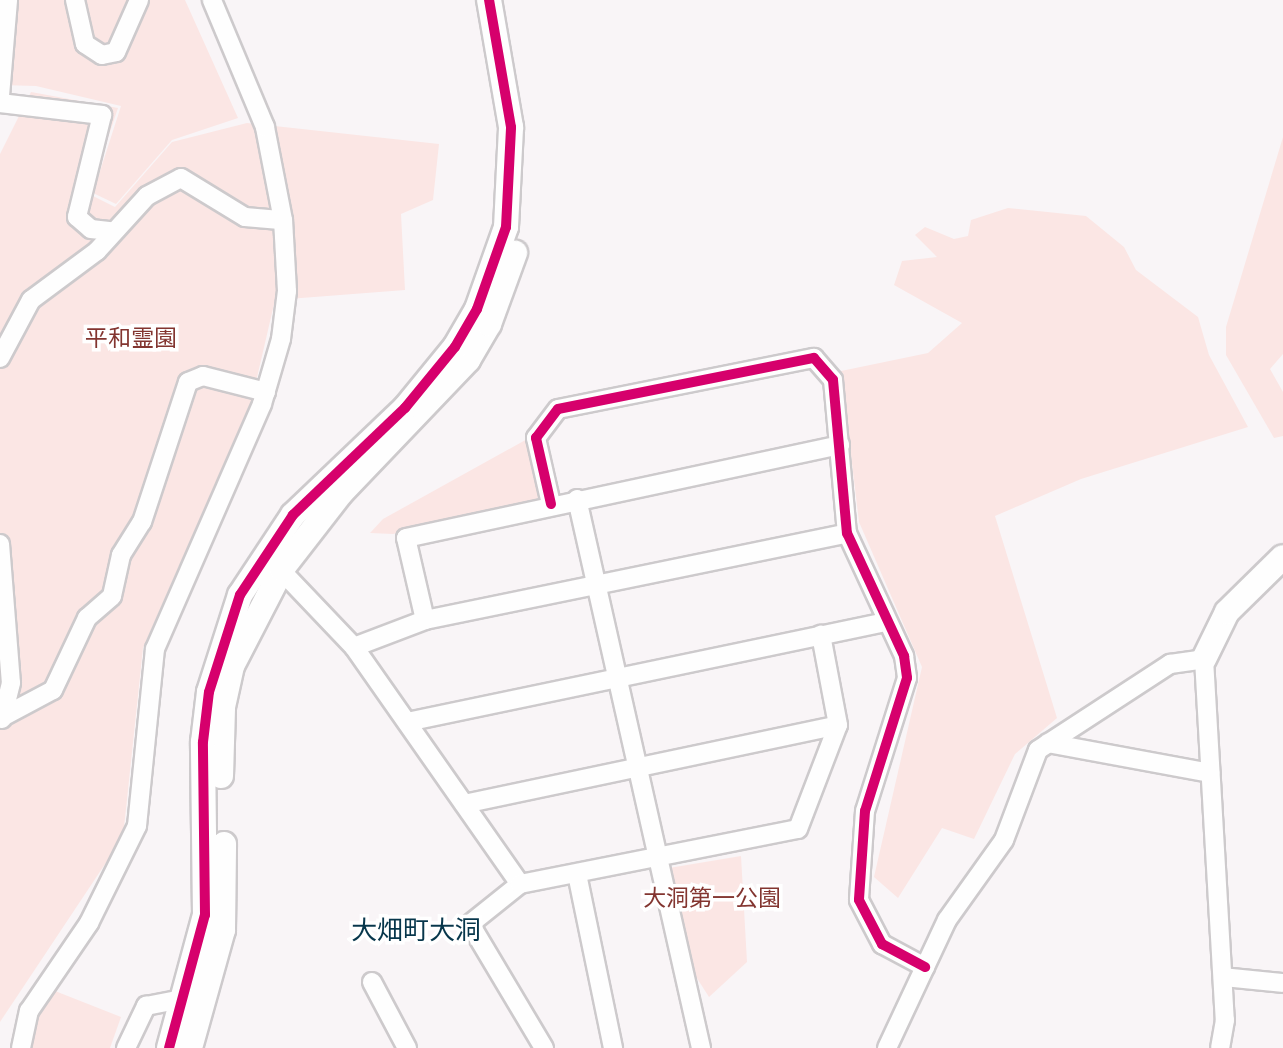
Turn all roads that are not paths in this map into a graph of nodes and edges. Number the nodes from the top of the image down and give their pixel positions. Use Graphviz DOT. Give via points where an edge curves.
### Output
graph roads {
  1 [pos="8,0"];
  2 [pos="75,0"];
  3 [pos="139,0"];
  4 [pos="212,0"];
  5 [pos="489,0"];
  6 [pos="505,0"];
  7 [pos="0,96"];
  8 [pos="0,103"];
  9 [pos="283,220"];
  10 [pos="111,231"];
  11 [pos="0,358"];
  12 [pos="265,392"];
  13 [pos="840,444"];
  14 [pos="577,499"];
  15 [pos="551,504"];
  16 [pos="847,533"];
  17 [pos="0,544"];
  18 [pos="1283,557"];
  19 [pos="272,561"];
  20 [pos="597,582"];
  21 [pos="425,620"];
  22 [pos="886,622"];
  23 [pos="821,635"];
  24 [pos="354,647"];
  25 [pos="1204,659"];
  26 [pos="619,677"];
  27 [pos="3,718"];
  28 [pos="407,722"];
  29 [pos="838,725"];
  30 [pos="1048,743"];
  31 [pos="638,769"];
  32 [pos="1210,773"];
  33 [pos="464,804"];
  34 [pos="657,859"];
  35 [pos="577,874"];
  36 [pos="520,884"];
  37 [pos="925,967"];
  38 [pos="1223,977"];
  39 [pos="372,982"];
  40 [pos="1283,983"];
  41 [pos="187,998"];
  42 [pos="21,1048"];
  43 [pos="126,1048"];
  44 [pos="169,1048"];
  45 [pos="190,1048"];
  46 [pos="408,1048"];
  47 [pos="544,1048"];
  48 [pos="613,1048"];
  49 [pos="701,1048"];
  50 [pos="887,1048"];
  51 [pos="1220,1048"];
  1 -- 7 [label="street"];
  2 -- 3 [label="street" via="85,44 102,55 116,52"];
  4 -- 9 [label="street" via="265,127"];
  5 -- 19 [label="street" via="511,127 512,177 506,227 477,309 432,378 293,515"];
  6 -- 19 [label="street" via="527,140 527,192 505,287 468,360"];
  8 -- 10 [label="street" via="102,115 78,217 91,229"];
  9 -- 10 [label="street" via="245,217 181,178 147,196"];
  9 -- 12 [label="street" via="288,291"];
  10 -- 11 [label="street" via="67,277 31,300"];
  12 -- 27 [label="street" via="203,376 188,382 142,522 121,555 112,596 87,618 53,690"];
  12 -- 42 [label="street" via="155,649 137,826 89,923 29,1011"];
  13 -- 14 [label="street"];
  13 -- 15 [label="street" via="833,380 814,359 558,409 536,438"];
  13 -- 16 [label="street"];
  14 -- 15 [label="street"];
  14 -- 20 [label="street"];
  15 -- 21 [label="street" via="406,538"];
  16 -- 20 [label="street"];
  16 -- 22 [label="street"];
  17 -- 27 [label="street" via="11,682"];
  18 -- 25 [label="street" via="1227,612"];
  19 -- 24 [label="street"];
  19 -- 41 [label="street" via="240,595 209,691 203,742 205,915"];
  19 -- 45 [label="street" via="232,666 223,707 223,930"];
  20 -- 21 [label="street"];
  20 -- 26 [label="street"];
  21 -- 24 [label="street"];
  22 -- 23 [label="street"];
  22 -- 37 [label="street" via="904,656 906,678 866,811 859,900 882,944"];
  23 -- 26 [label="street"];
  23 -- 29 [label="street"];
  24 -- 28 [label="street"];
  25 -- 30 [label="street" via="1170,664"];
  25 -- 32 [label="street"];
  26 -- 28 [label="street"];
  26 -- 31 [label="street"];
  28 -- 33 [label="street"];
  29 -- 31 [label="street"];
  29 -- 34 [label="street" via="798,829"];
  30 -- 32 [label="street"];
  30 -- 37 [label="street" via="1038,750 1004,840 964,890"];
  31 -- 33 [label="street"];
  31 -- 34 [label="street"];
  32 -- 38 [label="street"];
  33 -- 36 [label="street"];
  34 -- 35 [label="street"];
  34 -- 49 [label="street"];
  35 -- 36 [label="street"];
  35 -- 48 [label="street"];
  36 -- 47 [label="street" via="470,924"];
  37 -- 50 [label="street"];
  38 -- 40 [label="street"];
  38 -- 51 [label="street"];
  39 -- 46 [label="street"];
  41 -- 43 [label="street" via="146,1006"];
  41 -- 44 [label="street"];
}
